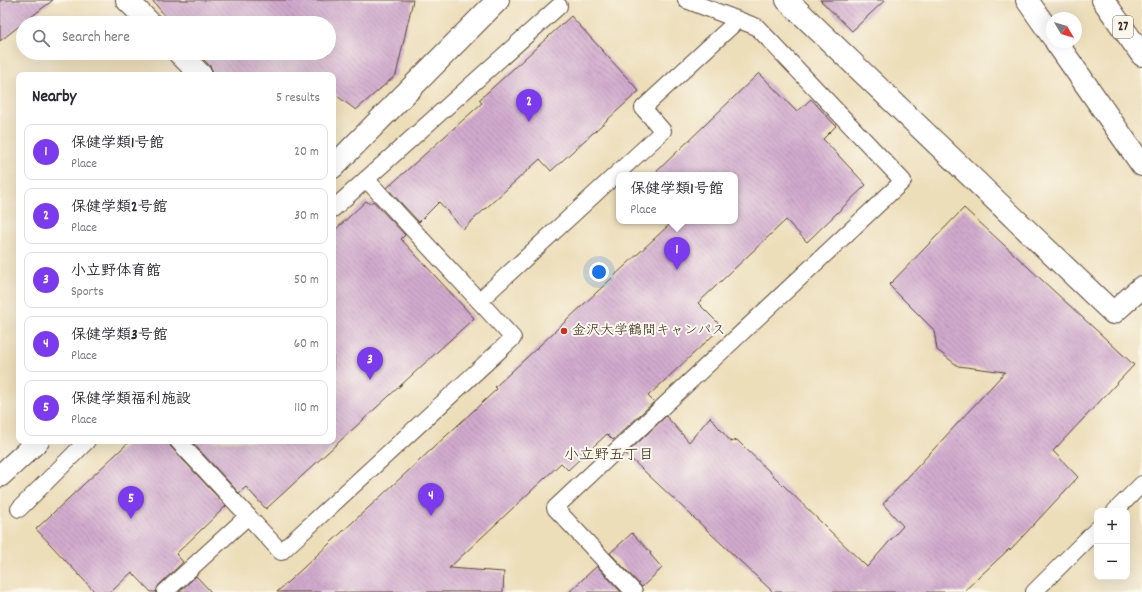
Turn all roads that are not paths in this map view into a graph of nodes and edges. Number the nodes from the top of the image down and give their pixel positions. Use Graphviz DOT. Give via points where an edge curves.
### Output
graph roads {
  1 [pos="127,0"];
  2 [pos="498,0"];
  3 [pos="686,0"];
  4 [pos="787,0"];
  5 [pos="1027,0"];
  6 [pos="1103,0"];
  7 [pos="559,6"];
  8 [pos="143,16"];
  9 [pos="738,20"];
  10 [pos="1046,27"];
  11 [pos="1060,48"];
  12 [pos="1142,55"];
  13 [pos="187,60"];
  14 [pos="198,72"];
  15 [pos="336,164"];
  16 [pos="1142,165"];
  17 [pos="619,172"];
  18 [pos="616,174"];
  19 [pos="366,179"];
  20 [pos="336,206"];
  21 [pos="1142,287"];
  22 [pos="479,301"];
  23 [pos="35,444"];
  24 [pos="84,444"];
  25 [pos="181,444"];
  26 [pos="0,476"];
  27 [pos="1142,484"];
  28 [pos="1118,508"];
  29 [pos="19,509"];
  30 [pos="248,516"];
  31 [pos="1094,532"];
  32 [pos="165,592"];
  33 [pos="634,592"];
  34 [pos="1034,592"];
  1 -- 8 [label="street"];
  2 -- 15 [label="street"];
  3 -- 9 [label="lane"];
  4 -- 21 [label="street" via="1113,313"];
  5 -- 10 [label="street"];
  6 -- 12 [label="street, 27"];
  7 -- 19 [label="lane"];
  9 -- 17 [label="lane" via="643,108 663,131"];
  9 -- 33 [label="lane" via="758,27 903,181 555,508"];
  11 -- 16 [label="street"];
  13 -- 14 [label="street"];
  18 -- 22 [label="lane"];
  19 -- 20 [label="lane"];
  19 -- 22 [label="lane"];
  22 -- 30 [label="lane" via="513,338 281,552"];
  23 -- 26 [label="street"];
  24 -- 29 [label="lane"];
  25 -- 30 [label="lane"];
  27 -- 28 [label="lane"];
  30 -- 32 [label="lane"];
  31 -- 34 [label="lane"];
}
